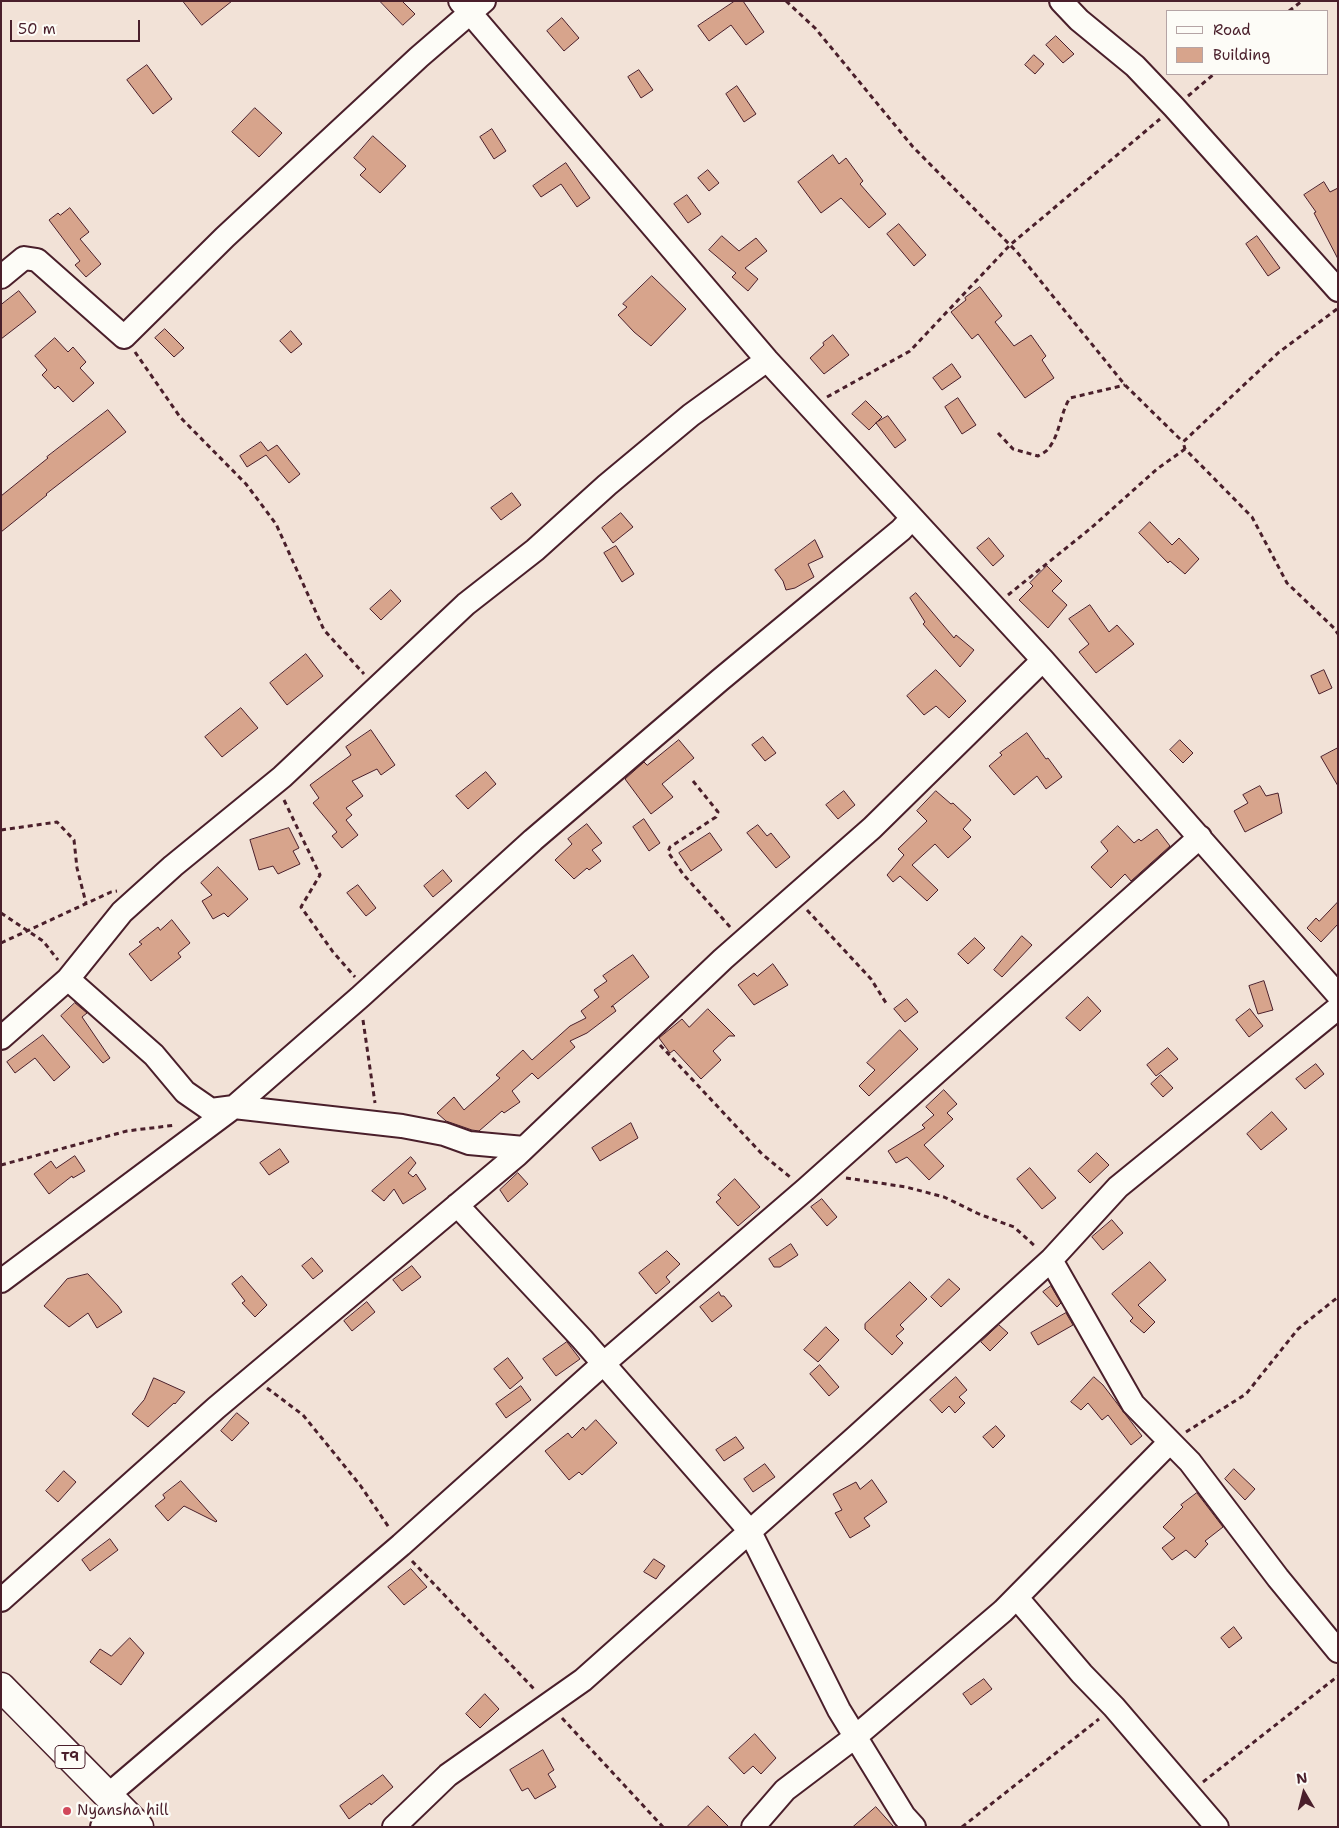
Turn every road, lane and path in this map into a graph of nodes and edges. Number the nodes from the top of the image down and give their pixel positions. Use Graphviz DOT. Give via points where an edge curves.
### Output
graph roads {
  1 [pos="786,1"];
  2 [pos="1061,1"];
  3 [pos="1302,1"];
  4 [pos="471,5"];
  5 [pos="1291,10"];
  6 [pos="1213,75"];
  7 [pos="1174,107"];
  8 [pos="1010,245"];
  9 [pos="1,276"];
  10 [pos="1338,290"];
  11 [pos="1338,309"];
  12 [pos="124,337"];
  13 [pos="767,360"];
  14 [pos="1125,385"];
  15 [pos="810,407"];
  16 [pos="998,433"];
  17 [pos="1183,442"];
  18 [pos="1185,449"];
  19 [pos="912,518"];
  20 [pos="994,607"];
  21 [pos="1338,634"];
  22 [pos="1043,660"];
  23 [pos="376,687"];
  24 [pos="282,777"];
  25 [pos="693,781"];
  26 [pos="1,830"];
  27 [pos="1200,837"];
  28 [pos="119,891"];
  29 [pos="794,896"];
  30 [pos="86,903"];
  31 [pos="1,914"];
  32 [pos="28,931"];
  33 [pos="744,941"];
  34 [pos="1,943"];
  35 [pos="68,979"];
  36 [pos="1338,995"];
  37 [pos="360,997"];
  38 [pos="886,1003"];
  39 [pos="1338,1008"];
  40 [pos="1,1038"];
  41 [pos="234,1107"];
  42 [pos="178,1125"];
  43 [pos="402,1126"];
  44 [pos="524,1148"];
  45 [pos="1,1165"];
  46 [pos="457,1205"];
  47 [pos="1051,1260"];
  48 [pos="1,1281"];
  49 [pos="1338,1297"];
  50 [pos="603,1364"];
  51 [pos="1170,1442"];
  52 [pos="749,1530"];
  53 [pos="1017,1598"];
  54 [pos="1,1600"];
  55 [pos="1338,1651"];
  56 [pos="1338,1676"];
  57 [pos="1,1687"];
  58 [pos="549,1704"];
  59 [pos="1114,1707"];
  60 [pos="855,1737"];
  61 [pos="1188,1793"];
  62 [pos="117,1815"];
  63 [pos="394,1827"];
  64 [pos="663,1827"];
  65 [pos="753,1827"];
  66 [pos="914,1827"];
  67 [pos="962,1827"];
  68 [pos="1217,1827"];
  1 -- 8 [label="path" via="815,28 913,148"];
  2 -- 7 [label="street" via="1134,66"];
  3 -- 5 [label="path"];
  4 -- 12 [label="street"];
  4 -- 13 [label="street"];
  6 -- 7 [label="path"];
  7 -- 8 [label="path"];
  7 -- 10 [label="street"];
  8 -- 14 [label="path"];
  8 -- 15 [label="path" via="910,351"];
  9 -- 12 [label="street" via="24,258 37,260"];
  11 -- 17 [label="path" via="1278,353"];
  12 -- 23 [label="path" via="180,417 246,484 276,524 324,630"];
  13 -- 15 [label="street"];
  13 -- 23 [label="street" via="691,415 607,485 535,550 466,604"];
  14 -- 16 [label="path" via="1070,398 1048,449 1038,456 1013,449"];
  14 -- 17 [label="path"];
  15 -- 19 [label="street"];
  17 -- 18 [label="path"];
  18 -- 20 [label="path"];
  18 -- 21 [label="path" via="1252,517 1287,583"];
  19 -- 20 [label="street"];
  19 -- 37 [label="street" via="532,840"];
  20 -- 22 [label="street"];
  22 -- 27 [label="street"];
  22 -- 29 [label="street" via="872,828"];
  23 -- 24 [label="street"];
  24 -- 35 [label="street" via="122,912"];
  24 -- 37 [label="path" via="281,794 320,875 301,907 355,977"];
  25 -- 33 [label="path" via="718,812 668,852 683,874"];
  26 -- 30 [label="path" via="57,822 74,840"];
  27 -- 36 [label="street"];
  27 -- 50 [label="street" via="806,1189"];
  28 -- 30 [label="path"];
  29 -- 33 [label="street"];
  29 -- 38 [label="path" via="870,979"];
  30 -- 32 [label="path"];
  31 -- 32 [label="path"];
  32 -- 34 [label="path"];
  32 -- 35 [label="path" via="43,941 57,957"];
  33 -- 44 [label="street"];
  35 -- 40 [label="street"];
  35 -- 41 [label="street" via="154,1056 185,1092 211,1110"];
  37 -- 41 [label="street"];
  37 -- 43 [label="path" via="374,1102"];
  39 -- 47 [label="street" via="1118,1187"];
  41 -- 43 [label="street"];
  41 -- 48 [label="street"];
  42 -- 45 [label="path" via="127,1131"];
  43 -- 44 [label="street" via="444,1134 469,1143"];
  44 -- 46 [label="street"];
  46 -- 50 [label="street"];
  46 -- 54 [label="street" via="216,1408"];
  47 -- 51 [label="street" via="1132,1404"];
  47 -- 52 [label="street"];
  49 -- 51 [label="path" via="1298,1329 1246,1394"];
  50 -- 52 [label="street"];
  50 -- 62 [label="street" via="400,1545"];
  51 -- 53 [label="street"];
  51 -- 55 [label="street" via="1190,1462"];
  52 -- 58 [label="street" via="583,1680"];
  52 -- 60 [label="street"];
  53 -- 59 [label="street"];
  53 -- 60 [label="street"];
  56 -- 61 [label="path"];
  57 -- 62 [label="highway, T9"];
  58 -- 63 [label="street" via="448,1775"];
  58 -- 64 [label="path"];
  59 -- 61 [label="street"];
  59 -- 67 [label="path"];
  60 -- 65 [label="street" via="785,1790"];
  60 -- 66 [label="street"];
  61 -- 68 [label="street"];
}
